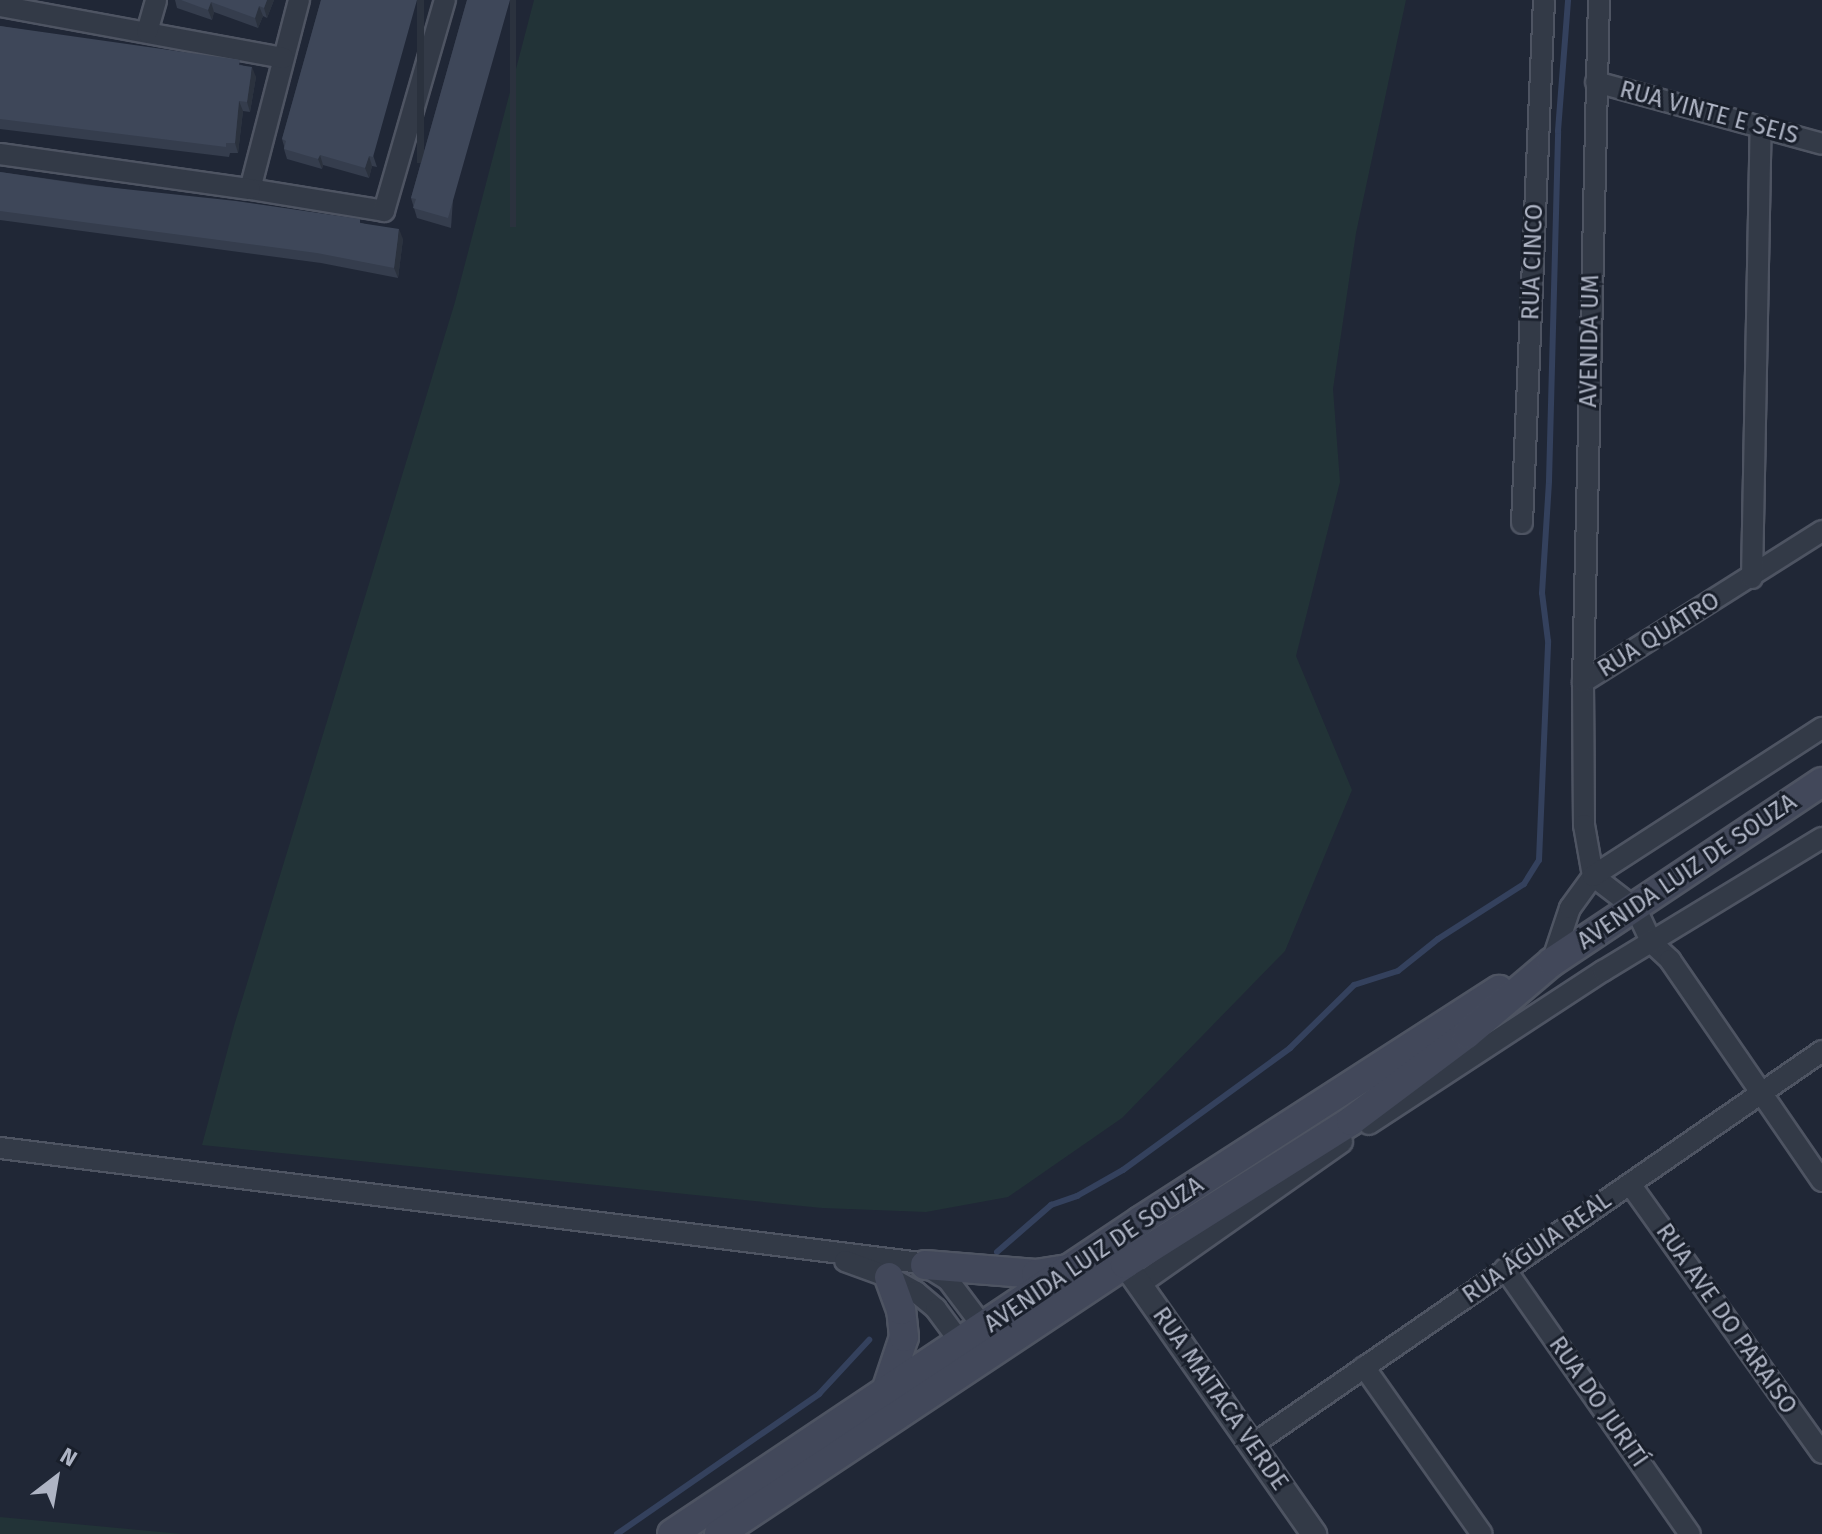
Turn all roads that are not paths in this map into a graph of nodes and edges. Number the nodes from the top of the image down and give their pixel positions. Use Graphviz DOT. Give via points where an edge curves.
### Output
graph roads {
  1 [pos="156,0"];
  2 [pos="299,0"];
  3 [pos="445,0"];
  4 [pos="1544,0"];
  5 [pos="1599,0"];
  6 [pos="0,6"];
  7 [pos="147,32"];
  8 [pos="283,58"];
  9 [pos="1596,82"];
  10 [pos="1761,127"];
  11 [pos="1822,144"];
  12 [pos="0,154"];
  13 [pos="250,189"];
  14 [pos="1522,523"];
  15 [pos="1822,531"];
  16 [pos="1752,578"];
  17 [pos="1583,682"];
  18 [pos="1822,728"];
  19 [pos="1822,782"];
  20 [pos="1822,838"];
  21 [pos="1593,876"];
  22 [pos="1636,909"];
  23 [pos="1652,943"];
  24 [pos="1552,962"];
  25 [pos="1520,986"];
  26 [pos="1822,1051"];
  27 [pos="1762,1093"];
  28 [pos="0,1148"];
  29 [pos="1822,1181"];
  30 [pos="1630,1184"];
  31 [pos="807,1248"];
  32 [pos="925,1265"];
  33 [pos="1076,1267"];
  34 [pos="1505,1269"];
  35 [pos="1132,1274"];
  36 [pos="889,1277"];
  37 [pos="980,1346"];
  38 [pos="1364,1367"];
  39 [pos="885,1394"];
  40 [pos="1252,1445"];
  41 [pos="1822,1453"];
  42 [pos="672,1534"];
  43 [pos="719,1534"];
  44 [pos="1314,1534"];
  45 [pos="1482,1534"];
  46 [pos="1690,1534"];
  1 -- 7 [label="street"];
  2 -- 8 [label="street"];
  3 -- 13 [label="street" via="384,211"];
  4 -- 14 [label="street, RUA CINCO"];
  5 -- 9 [label="street, AVENIDA UM"];
  6 -- 7 [label="street"];
  7 -- 8 [label="street"];
  8 -- 13 [label="street"];
  9 -- 10 [label="street, RUA VINTE E SEIS"];
  9 -- 17 [label="street, AVENIDA UM"];
  10 -- 11 [label="street, RUA VINTE E SEIS"];
  10 -- 16 [label="street"];
  12 -- 13 [label="street"];
  15 -- 16 [label="street, RUA QUATRO"];
  16 -- 17 [label="street, RUA QUATRO"];
  17 -- 21 [label="street, RUA QUATRO" via="1584,825"];
  18 -- 21 [label="street, AVENIDA LUIZ DE SOUZA"];
  19 -- 22 [label="main road, AVENIDA LUIZ DE SOUZA"];
  20 -- 23 [label="street"];
  21 -- 22 [label="street"];
  21 -- 24 [label="street, AVENIDA LUIZ DE SOUZA" via="1570,908"];
  22 -- 23 [label="street"];
  22 -- 24 [label="main road, AVENIDA LUIZ DE SOUZA"];
  23 -- 27 [label="street" via="1670,960"];
  23 -- 35 [label="street"];
  24 -- 25 [label="main road, AVENIDA LUIZ DE SOUZA"];
  25 -- 33 [label="main road, AVENIDA LUIZ DE SOUZA" via="1478,1001"];
  25 -- 35 [label="main road, AVENIDA LUIZ DE SOUZA" via="1488,1017 1351,1121"];
  26 -- 27 [label="street, RUA ÁGUIA REAL"];
  27 -- 29 [label="street"];
  27 -- 30 [label="street, RUA ÁGUIA REAL"];
  28 -- 31 [label="street"];
  30 -- 34 [label="street, RUA ÁGUIA REAL"];
  30 -- 41 [label="street, RUA AVE DO PARAISO"];
  31 -- 32 [label="street"];
  31 -- 36 [label="street"];
  32 -- 33 [label="main road" via="1036,1274"];
  32 -- 37 [label="street" via="948,1280"];
  33 -- 37 [label="main road, AVENIDA LUIZ DE SOUZA"];
  34 -- 38 [label="street, RUA ÁGUIA REAL"];
  34 -- 46 [label="street, RUA DO JURITÍ"];
  35 -- 37 [label="main road, AVENIDA LUIZ DE SOUZA"];
  35 -- 40 [label="street, RUA MAITACA VERDE"];
  36 -- 37 [label="street"];
  36 -- 39 [label="main road" via="904,1337"];
  37 -- 39 [label="main road, AVENIDA LUIZ DE SOUZA"];
  37 -- 43 [label="main road, AVENIDA LUIZ DE SOUZA"];
  38 -- 40 [label="street, RUA ÁGUIA REAL"];
  38 -- 45 [label="street"];
  39 -- 42 [label="main road, AVENIDA LUIZ DE SOUZA"];
  40 -- 44 [label="street, RUA MAITACA VERDE"];
}
